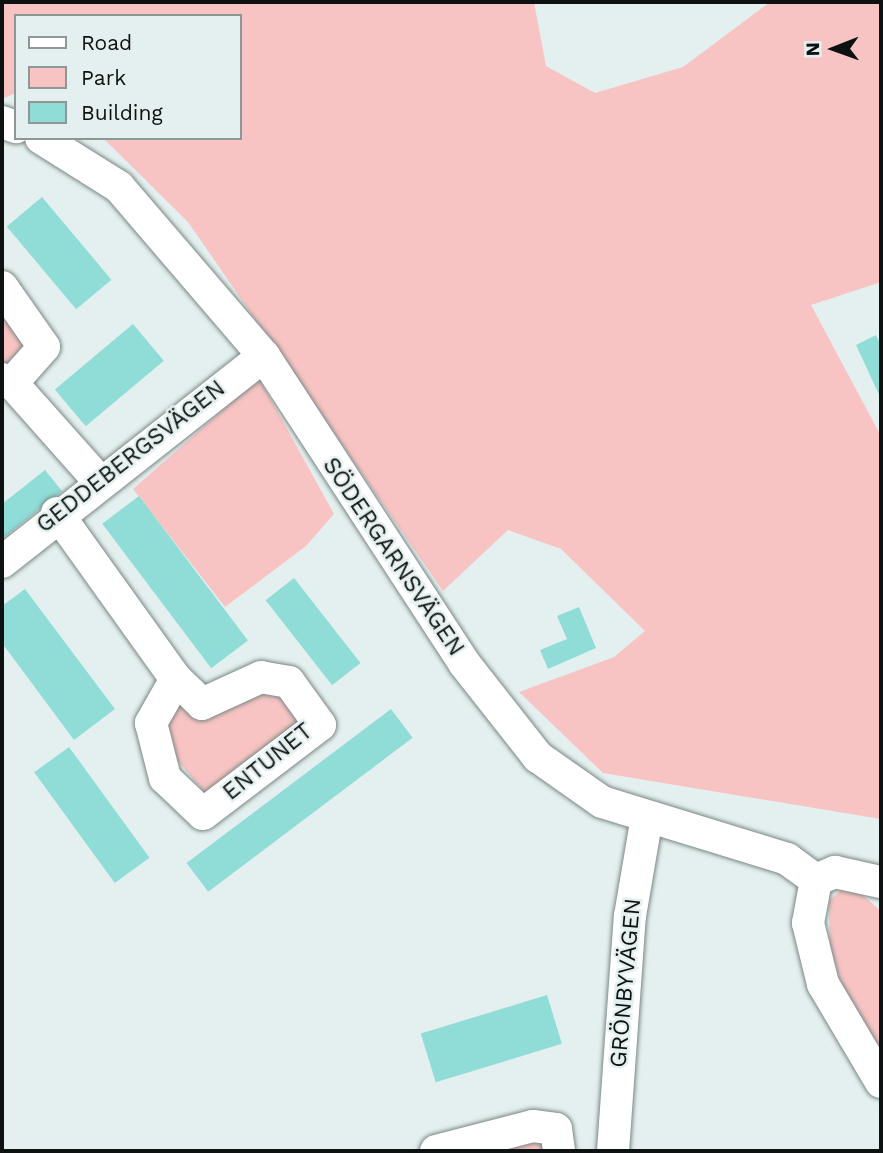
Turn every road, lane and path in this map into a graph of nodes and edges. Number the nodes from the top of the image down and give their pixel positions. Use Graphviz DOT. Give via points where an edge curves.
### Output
graph roads {
  1 [pos="44,140"];
  2 [pos="2,287"];
  3 [pos="264,356"];
  4 [pos="7,381"];
  5 [pos="100,482"];
  6 [pos="57,513"];
  7 [pos="2,562"];
  8 [pos="176,679"];
  9 [pos="647,817"];
  10 [pos="816,880"];
  11 [pos="881,882"];
  12 [pos="881,1082"];
  13 [pos="436,1151"];
  14 [pos="559,1151"];
  15 [pos="613,1151"];
  1 -- 3 [label="street, SÖDERGARNSVÄGEN" via="119,187"];
  2 -- 4 [label="street" via="44,347"];
  3 -- 5 [label="street, GEDDEBERGSVÄGEN"];
  3 -- 9 [label="street, SÖDERGARNSVÄGEN" via="510,724 570,784"];
  4 -- 5 [label="street"];
  5 -- 6 [label="street, GEDDEBERGSVÄGEN"];
  6 -- 7 [label="street, GEDDEBERGSVÄGEN"];
  6 -- 8 [label="street, ENTUNET"];
  8 -- 8 [label="street, ENTUNET" via="151,723 165,778 203,814 320,725 289,682 261,677 202,704"];
  9 -- 10 [label="street, SÖDERGARNSVÄGEN" via="787,859"];
  9 -- 15 [label="street, GRÖNBYVÄGEN" via="629,928"];
  10 -- 11 [label="street" via="835,872"];
  10 -- 12 [label="street" via="808,923 823,984"];
  13 -- 14 [label="street" via="533,1126 556,1129"];
}
